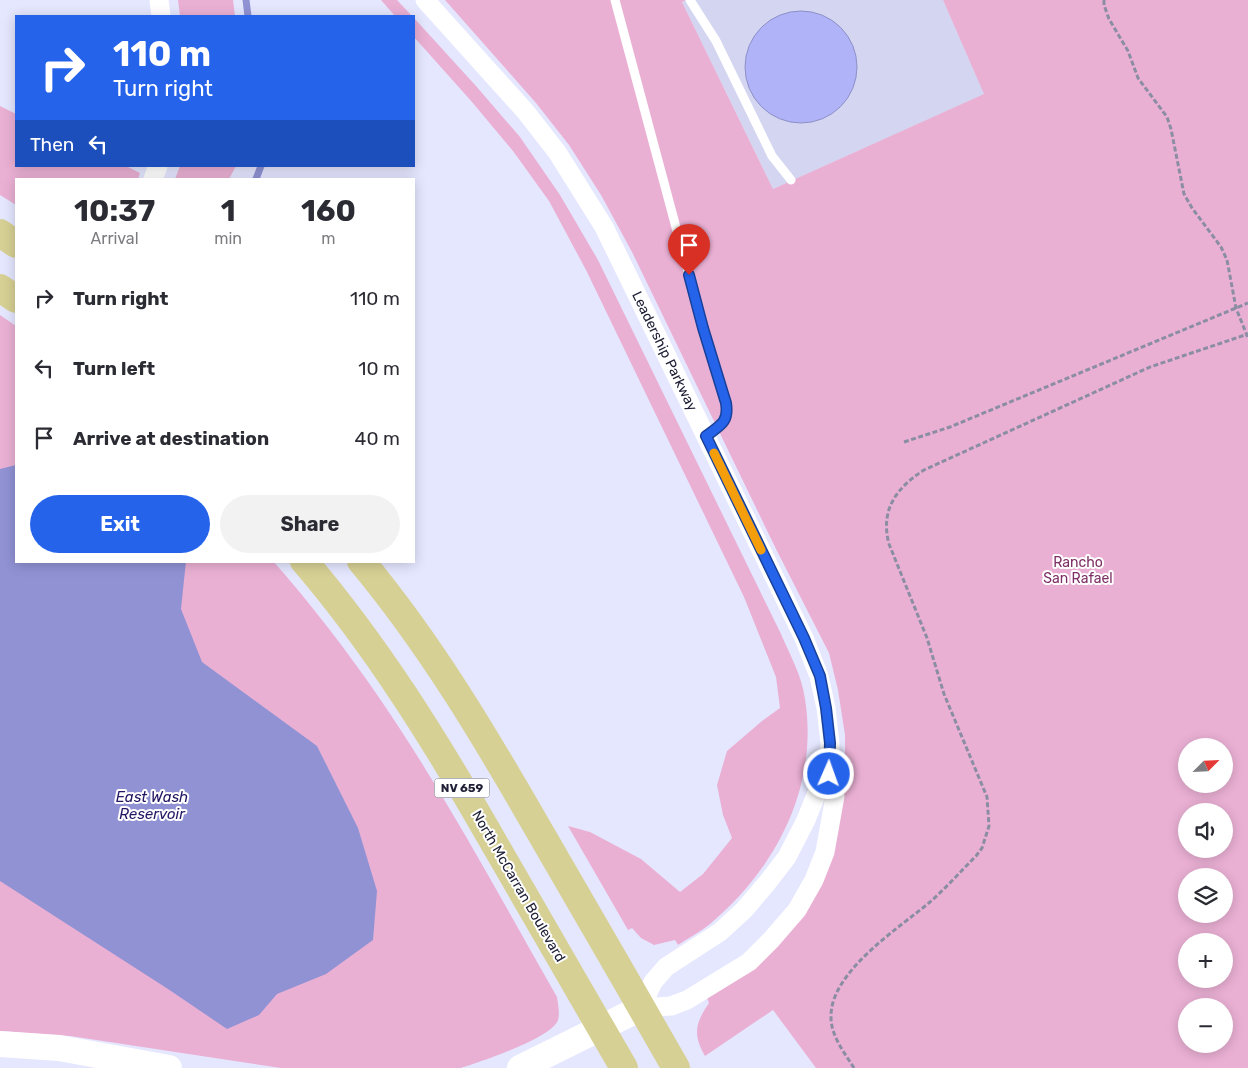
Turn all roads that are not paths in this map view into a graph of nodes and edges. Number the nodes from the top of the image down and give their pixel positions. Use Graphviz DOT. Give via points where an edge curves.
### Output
graph roads {
  1 [pos="159,0"];
  2 [pos="425,0"];
  3 [pos="615,0"];
  4 [pos="690,0"];
  5 [pos="161,15"];
  6 [pos="791,180"];
  7 [pos="0,233"];
  8 [pos="15,243"];
  9 [pos="0,286"];
  10 [pos="15,289"];
  11 [pos="15,298"];
  12 [pos="706,436"];
  13 [pos="306,563"];
  14 [pos="363,563"];
  15 [pos="829,774"];
  16 [pos="642,1008"];
  17 [pos="601,1029"];
  18 [pos="0,1044"];
  19 [pos="170,1068"];
  20 [pos="520,1068"];
  21 [pos="624,1068"];
  22 [pos="676,1068"];
  1 -- 5 [label="street"];
  2 -- 12 [label="street, Leadership Parkway" via="525,111 580,187 620,258"];
  3 -- 12 [label="lane" via="726,403 728,414 723,424"];
  4 -- 6 [label="lane" via="716,41 772,156"];
  7 -- 8 [label="main road"];
  9 -- 10 [label="main road"];
  9 -- 11 [label="main road"];
  12 -- 15 [label="street, Leadership Parkway" via="820,676 830,743"];
  13 -- 17 [label="main road, North McCarran Boulevard / NV 659" via="406,697"];
  14 -- 16 [label="main road, NV 659" via="453,686"];
  15 -- 16 [label="street, Leadership Parkway" via="787,857 767,884 720,932 666,967 653,982"];
  15 -- 16 [label="street, Leadership Parkway" via="834,796 825,852 797,910 772,940 721,980 671,1006"];
  16 -- 17 [label="street"];
  16 -- 22 [label="main road, NV 659"];
  17 -- 20 [label="street"];
  17 -- 21 [label="main road, North McCarran Boulevard / NV 659"];
  18 -- 19 [label="street" via="59,1048"];
}
